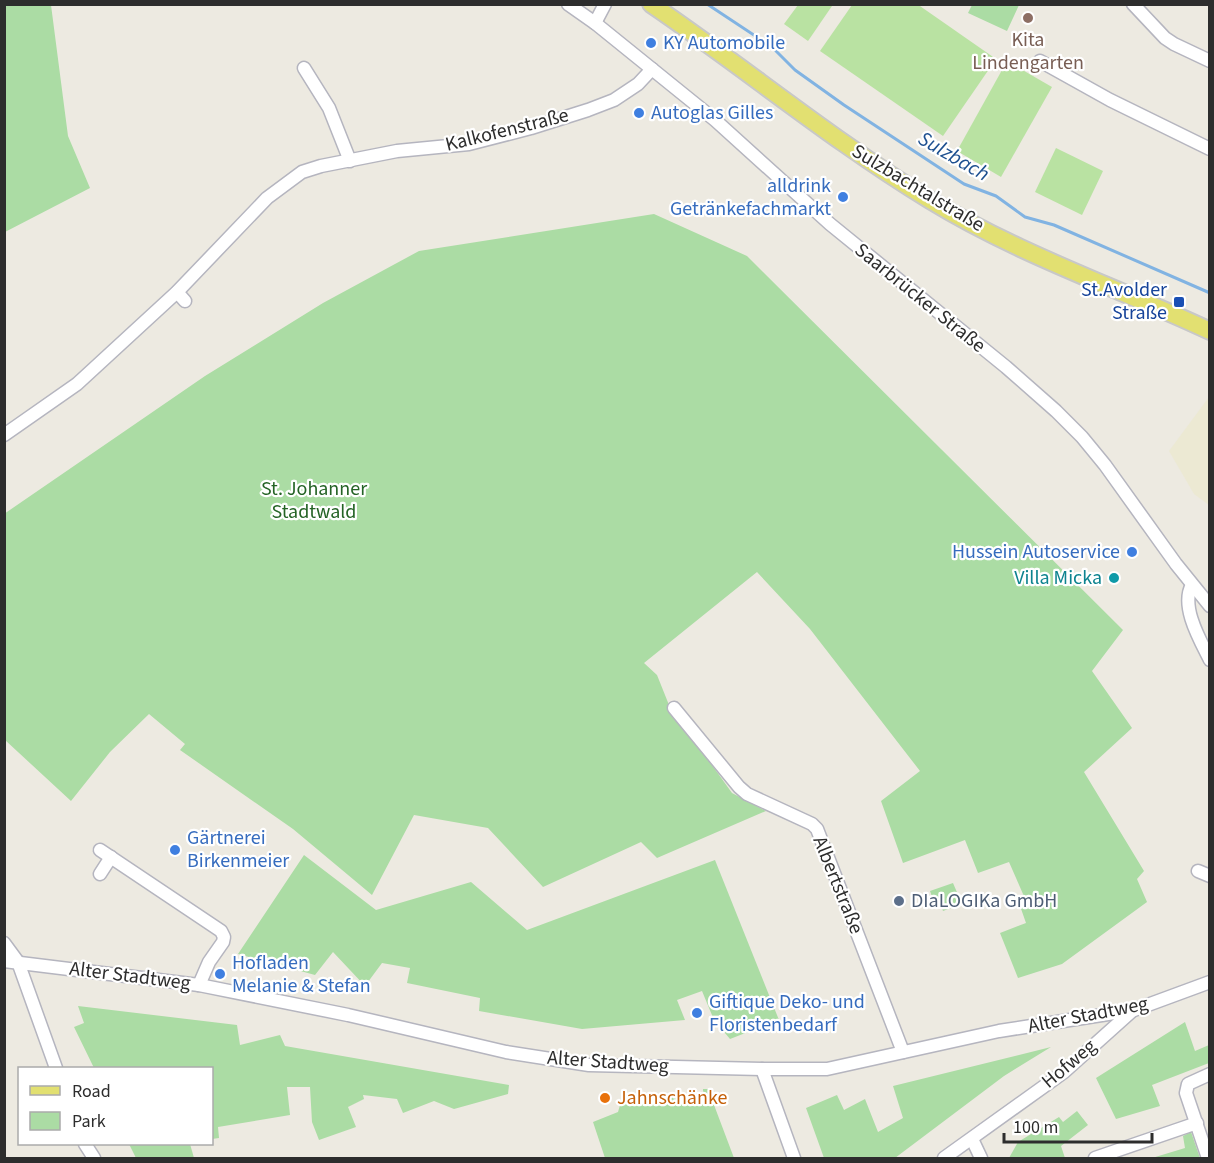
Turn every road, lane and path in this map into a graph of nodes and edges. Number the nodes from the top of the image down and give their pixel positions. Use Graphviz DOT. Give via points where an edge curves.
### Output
graph roads {
  1 [pos="568,4"];
  2 [pos="605,4"];
  3 [pos="651,4"];
  4 [pos="1133,4"];
  5 [pos="595,23"];
  6 [pos="1040,61"];
  7 [pos="1209,61"];
  8 [pos="304,68"];
  9 [pos="652,69"];
  10 [pos="1209,149"];
  11 [pos="350,161"];
  12 [pos="1209,331"];
  13 [pos="4,435"];
  14 [pos="1192,585"];
  15 [pos="1209,606"];
  16 [pos="1209,660"];
  17 [pos="674,708"];
  18 [pos="100,850"];
  19 [pos="111,857"];
  20 [pos="100,874"];
  21 [pos="4,943"];
  22 [pos="4,961"];
  23 [pos="18,962"];
  24 [pos="1209,982"];
  25 [pos="199,985"];
  26 [pos="1134,1010"];
  27 [pos="903,1052"];
  28 [pos="56,1067"];
  29 [pos="762,1069"];
  30 [pos="1209,1074"];
  31 [pos="1197,1123"];
  32 [pos="972,1139"];
  33 [pos="86,1145"];
  34 [pos="94,1158"];
  35 [pos="794,1158"];
  36 [pos="944,1158"];
  37 [pos="981,1158"];
  38 [pos="1095,1158"];
  39 [pos="1208,1158"];
  1 -- 5 [label="street, Saarbrücker Straße"];
  2 -- 5 [label="street"];
  3 -- 12 [label="main road, Sulzbachtalstraße" via="852,149 930,200 1034,255"];
  4 -- 7 [label="street" via="1165,38"];
  5 -- 9 [label="street, Saarbrücker Straße"];
  6 -- 10 [label="street"];
  8 -- 11 [label="street" via="329,108"];
  9 -- 11 [label="street, Kalkofenstraße" via="626,93 588,110 469,144"];
  9 -- 14 [label="street, Saarbrücker Straße" via="746,146 830,224 1056,411 1105,465"];
  11 -- 13 [label="street, Kalkofenstraße" via="302,172 267,198 181,296 72,388"];
  14 -- 15 [label="street, Saarbrücker Straße"];
  14 -- 16 [label="street" via="1188,592 1190,610"];
  17 -- 27 [label="street, Albertstraße" via="747,794 817,829"];
  18 -- 19 [label="street"];
  19 -- 20 [label="street"];
  19 -- 25 [label="street" via="221,931 223,942"];
  21 -- 23 [label="street"];
  22 -- 23 [label="street, Alter Stadtweg"];
  23 -- 25 [label="street, Alter Stadtweg"];
  23 -- 28 [label="street"];
  24 -- 26 [label="street, Alter Stadtweg"];
  25 -- 29 [label="street, Alter Stadtweg" via="506,1052 589,1065"];
  26 -- 27 [label="street, Alter Stadtweg" via="999,1031"];
  26 -- 32 [label="street, Hofweg" via="1064,1072"];
  27 -- 29 [label="street, Alter Stadtweg" via="827,1069"];
  29 -- 35 [label="street"];
  30 -- 31 [label="street" via="1188,1084 1186,1093"];
  31 -- 38 [label="street"];
  31 -- 39 [label="street"];
  32 -- 36 [label="street, Hofweg"];
  32 -- 37 [label="street"];
  33 -- 34 [label="street"];
}
